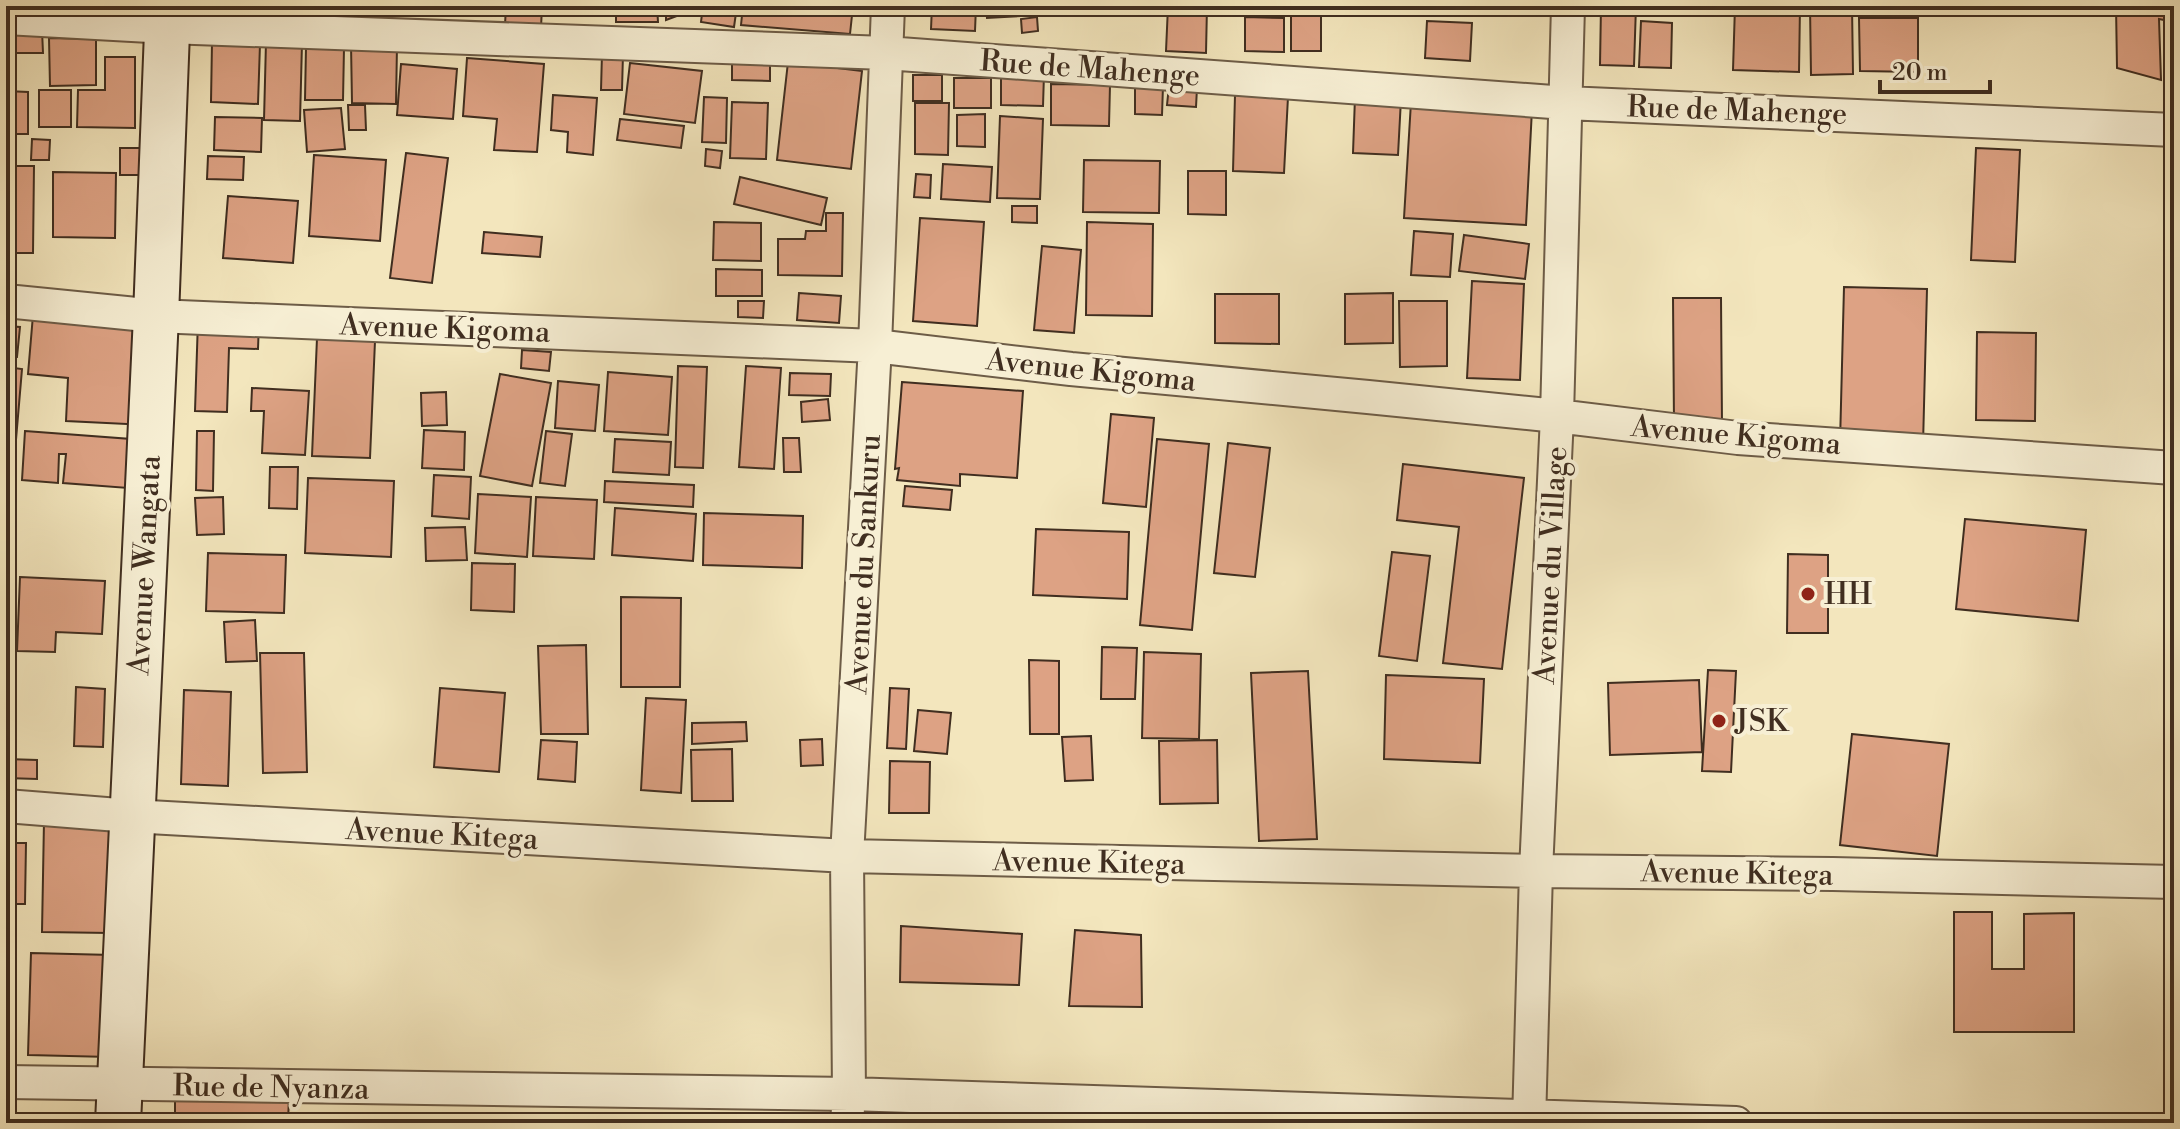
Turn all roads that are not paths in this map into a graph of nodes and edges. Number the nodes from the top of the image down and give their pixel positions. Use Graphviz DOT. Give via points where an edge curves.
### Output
graph roads {
  1 [pos="888,6"];
  2 [pos="1568,6"];
  3 [pos="168,16"];
  4 [pos="6,18"];
  5 [pos="886,53"];
  6 [pos="1566,103"];
  7 [pos="2174,130"];
  8 [pos="6,301"];
  9 [pos="156,316"];
  10 [pos="875,346"];
  11 [pos="1557,416"];
  12 [pos="2174,468"];
  13 [pos="6,806"];
  14 [pos="131,816"];
  15 [pos="847,856"];
  16 [pos="1536,871"];
  17 [pos="2174,882"];
  18 [pos="6,1082"];
  19 [pos="118,1104"];
  20 [pos="848,1109"];
  21 [pos="1529,1120"];
  22 [pos="1736,1123"];
  1 -- 5 [label="street, Avenue du Sankuru"];
  2 -- 6 [label="street, Avenue du Village"];
  3 -- 4 [label="street, Rue de Mahenge"];
  3 -- 5 [label="street, Rue de Mahenge"];
  3 -- 9 [label="street, Avenue Wangata"];
  5 -- 6 [label="street, Rue de Mahenge"];
  5 -- 10 [label="street, Avenue du Sankuru"];
  6 -- 7 [label="street, Rue de Mahenge"];
  6 -- 11 [label="street, Avenue du Village"];
  8 -- 9 [label="street, Avenue Kigoma"];
  9 -- 10 [label="street, Avenue Kigoma"];
  9 -- 14 [label="street, Avenue Wangata"];
  10 -- 11 [label="street, Avenue Kigoma"];
  10 -- 15 [label="street, Avenue du Sankuru"];
  11 -- 12 [label="street, Avenue Kigoma" via="1738,438"];
  11 -- 16 [label="street, Avenue du Village"];
  13 -- 14 [label="street, Avenue Kitega"];
  14 -- 15 [label="street, Avenue Kitega"];
  14 -- 19 [label="street, Avenue Wangata"];
  15 -- 16 [label="street, Avenue Kitega"];
  15 -- 20 [label="street, Avenue du Sankuru"];
  16 -- 17 [label="street, Avenue Kitega"];
  16 -- 21 [label="street, Avenue du Village"];
  18 -- 19 [label="street, Rue de Nyanza"];
  19 -- 20 [label="street, Rue de Nyanza"];
  20 -- 21 [label="street, Rue de Nyanza"];
  21 -- 22 [label="street, Rue de Nyanza"];
}
